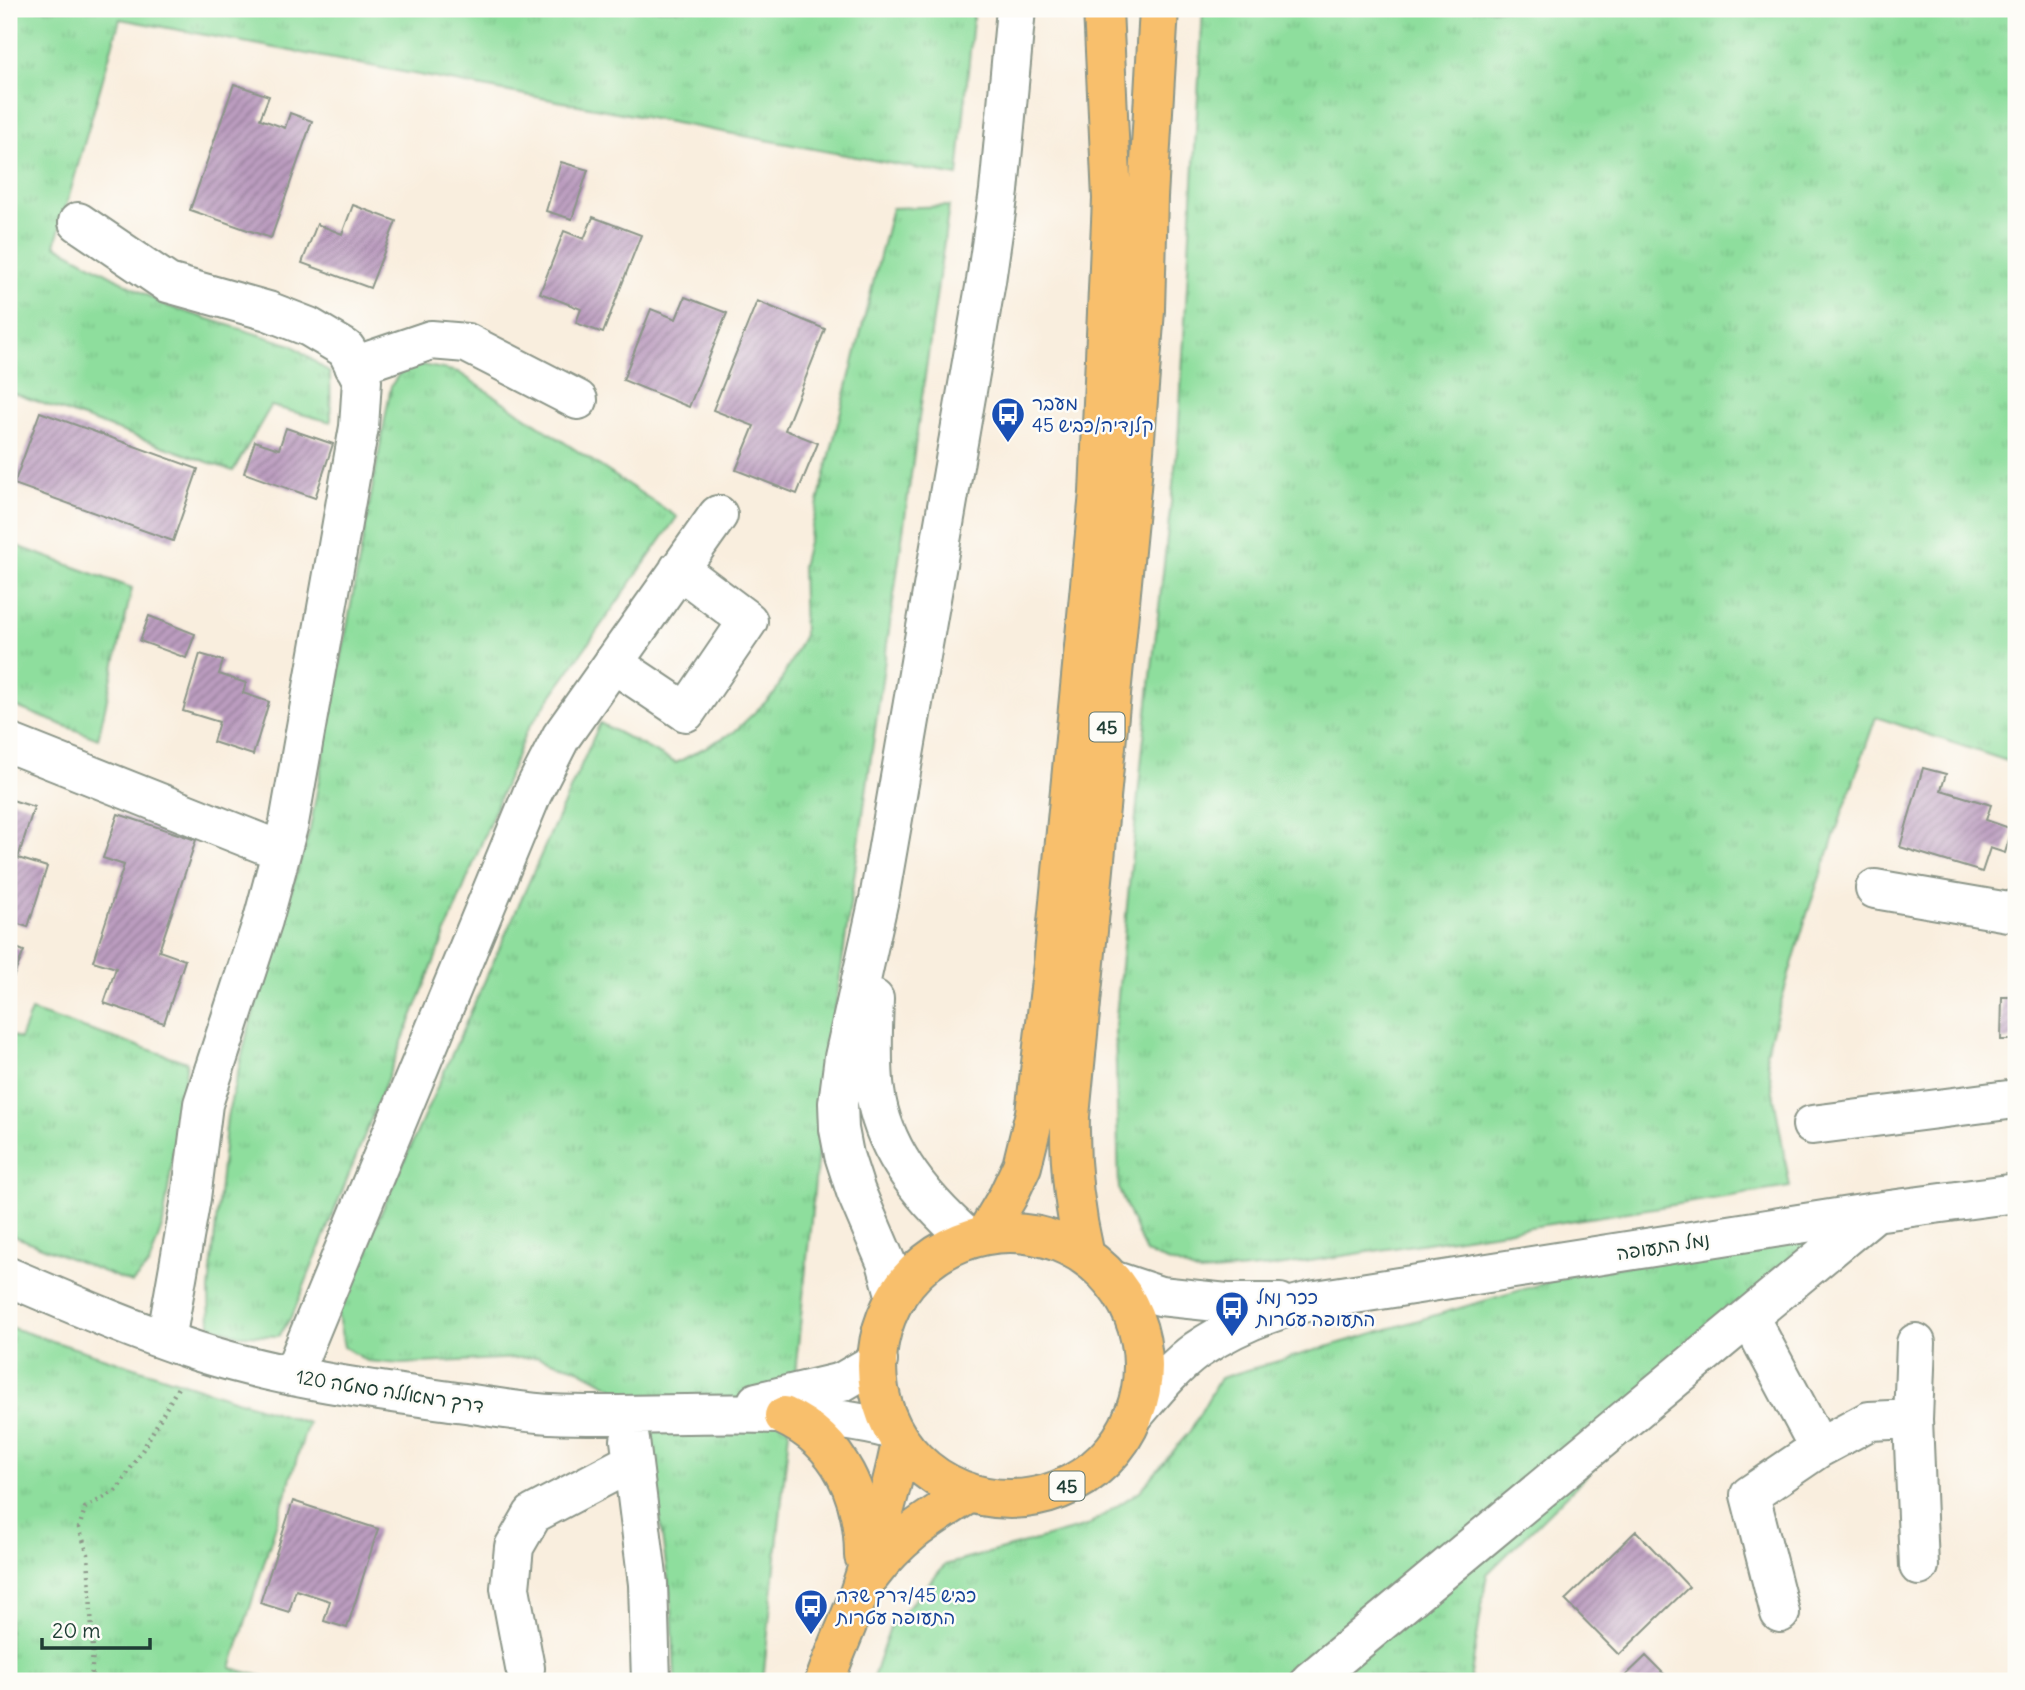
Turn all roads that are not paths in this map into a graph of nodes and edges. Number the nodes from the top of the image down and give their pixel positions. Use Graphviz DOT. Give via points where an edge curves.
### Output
graph roads {
  1 [pos="1016,9"];
  2 [pos="1103,9"];
  3 [pos="1159,9"];
  4 [pos="1130,198"];
  5 [pos="78,222"];
  6 [pos="354,366"];
  7 [pos="578,400"];
  8 [pos="718,515"];
  9 [pos="679,569"];
  10 [pos="613,663"];
  11 [pos="9,743"];
  12 [pos="281,851"];
  13 [pos="1875,889"];
  14 [pos="879,899"];
  15 [pos="2016,909"];
  16 [pos="2016,1099"];
  17 [pos="1811,1125"];
  18 [pos="2016,1193"];
  19 [pos="1875,1212"];
  20 [pos="977,1237"];
  21 [pos="1098,1268"];
  22 [pos="9,1277"];
  23 [pos="896,1298"];
  24 [pos="1310,1301"];
  25 [pos="1749,1317"];
  26 [pos="1916,1343"];
  27 [pos="181,1345"];
  28 [pos="877,1361"];
  29 [pos="292,1376"];
  30 [pos="704,1413"];
  31 [pos="784,1416"];
  32 [pos="1133,1416"];
  33 [pos="627,1417"];
  34 [pos="1913,1419"];
  35 [pos="897,1436"];
  36 [pos="1819,1448"];
  37 [pos="632,1462"];
  38 [pos="970,1493"];
  39 [pos="1919,1566"];
  40 [pos="862,1587"];
  41 [pos="1780,1613"];
  42 [pos="525,1668"];
  43 [pos="651,1681"];
  44 [pos="825,1681"];
  45 [pos="1310,1681"];
  1 -- 14 [label="street" via="986,281"];
  2 -- 4 [label="highway"];
  3 -- 4 [label="highway"];
  4 -- 20 [label="highway, 45" via="1035,1113 1008,1196"];
  4 -- 21 [label="highway, 45" via="1145,310 1070,1116 1072,1193"];
  5 -- 6 [label="street" via="168,283 309,327 345,349"];
  6 -- 7 [label="street" via="431,340 467,343"];
  6 -- 12 [label="street" via="362,380 359,427"];
  8 -- 9 [label="street"];
  9 -- 10 [label="street"];
  9 -- 10 [label="street" via="748,621 686,712"];
  10 -- 29 [label="street" via="561,737 532,794"];
  11 -- 12 [label="street"];
  12 -- 27 [label="street" via="203,1104"];
  13 -- 15 [label="street" via="2008,912"];
  14 -- 20 [label="street" via="875,1093 888,1138 928,1201"];
  14 -- 23 [label="street" via="843,1066 839,1129 856,1192"];
  16 -- 17 [label="street"];
  18 -- 19 [label="street, נמל התעופה"];
  19 -- 24 [label="street, נמל התעופה"];
  19 -- 25 [label="street"];
  20 -- 21 [label="highway, 45" via="1037,1235 1054,1240"];
  20 -- 23 [label="highway, 45" via="927,1262"];
  21 -- 24 [label="street, נמל התעופה" via="1160,1296 1227,1303"];
  21 -- 32 [label="highway, 45" via="1130,1311 1141,1345 1142,1381"];
  22 -- 27 [label="street, דרך רמאללה סמטה 120"];
  23 -- 28 [label="highway, 45" via="882,1328"];
  24 -- 32 [label="street, נמל התעופה" via="1240,1326 1197,1350"];
  25 -- 36 [label="street"];
  25 -- 45 [label="street"];
  26 -- 34 [label="street"];
  27 -- 29 [label="street, דרך רמאללה סמטה 120"];
  28 -- 30 [label="street, דרך רמאללה סמטה 120" via="842,1382"];
  28 -- 35 [label="highway, 45" via="881,1396"];
  29 -- 33 [label="street, דרך רמאללה סמטה 120" via="342,1387 547,1414"];
  30 -- 31 [label="street, דרך רמאללה סמטה 120"];
  30 -- 33 [label="street, דרך רמאללה סמטה 120"];
  31 -- 35 [label="street, דרך רמאללה סמטה 120" via="841,1420"];
  31 -- 40 [label="highway" via="817,1436 845,1473 864,1528"];
  32 -- 38 [label="highway, 45" via="1113,1450 1067,1486 1029,1498"];
  33 -- 37 [label="street"];
  34 -- 36 [label="street" via="1869,1421"];
  34 -- 39 [label="street"];
  35 -- 38 [label="highway, 45" via="924,1468"];
  35 -- 40 [label="highway" via="896,1471"];
  36 -- 41 [label="street" via="1750,1496"];
  37 -- 42 [label="street" via="533,1514 514,1546 510,1588"];
  37 -- 43 [label="street" via="648,1584"];
  38 -- 40 [label="highway" via="908,1533"];
  40 -- 44 [label="highway"];
}
